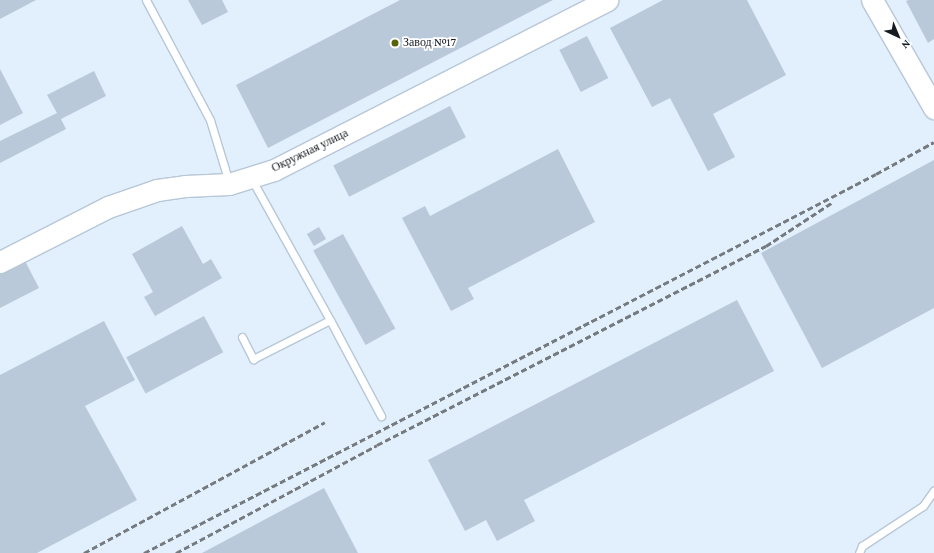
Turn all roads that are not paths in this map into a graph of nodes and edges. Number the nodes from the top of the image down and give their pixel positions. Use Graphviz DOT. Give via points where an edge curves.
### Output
graph roads {
  1 [pos="146,0"];
  2 [pos="607,0"];
  3 [pos="872,0"];
  4 [pos="934,108"];
  5 [pos="251,178"];
  6 [pos="229,184"];
  7 [pos="0,262"];
  8 [pos="330,320"];
  9 [pos="242,337"];
  10 [pos="380,416"];
  11 [pos="934,490"];
  12 [pos="859,553"];
  1 -- 6 [label="lane" via="210,120"];
  2 -- 5 [label="street, Окружная улица" via="274,170"];
  3 -- 4 [label="street"];
  5 -- 6 [label="street, Окружная улица"];
  5 -- 8 [label="lane"];
  6 -- 7 [label="street, Окружная улица" via="157,190 115,204"];
  8 -- 9 [label="lane" via="253,360"];
  8 -- 10 [label="lane"];
  11 -- 12 [label="lane" via="923,506 862,546"];
}
